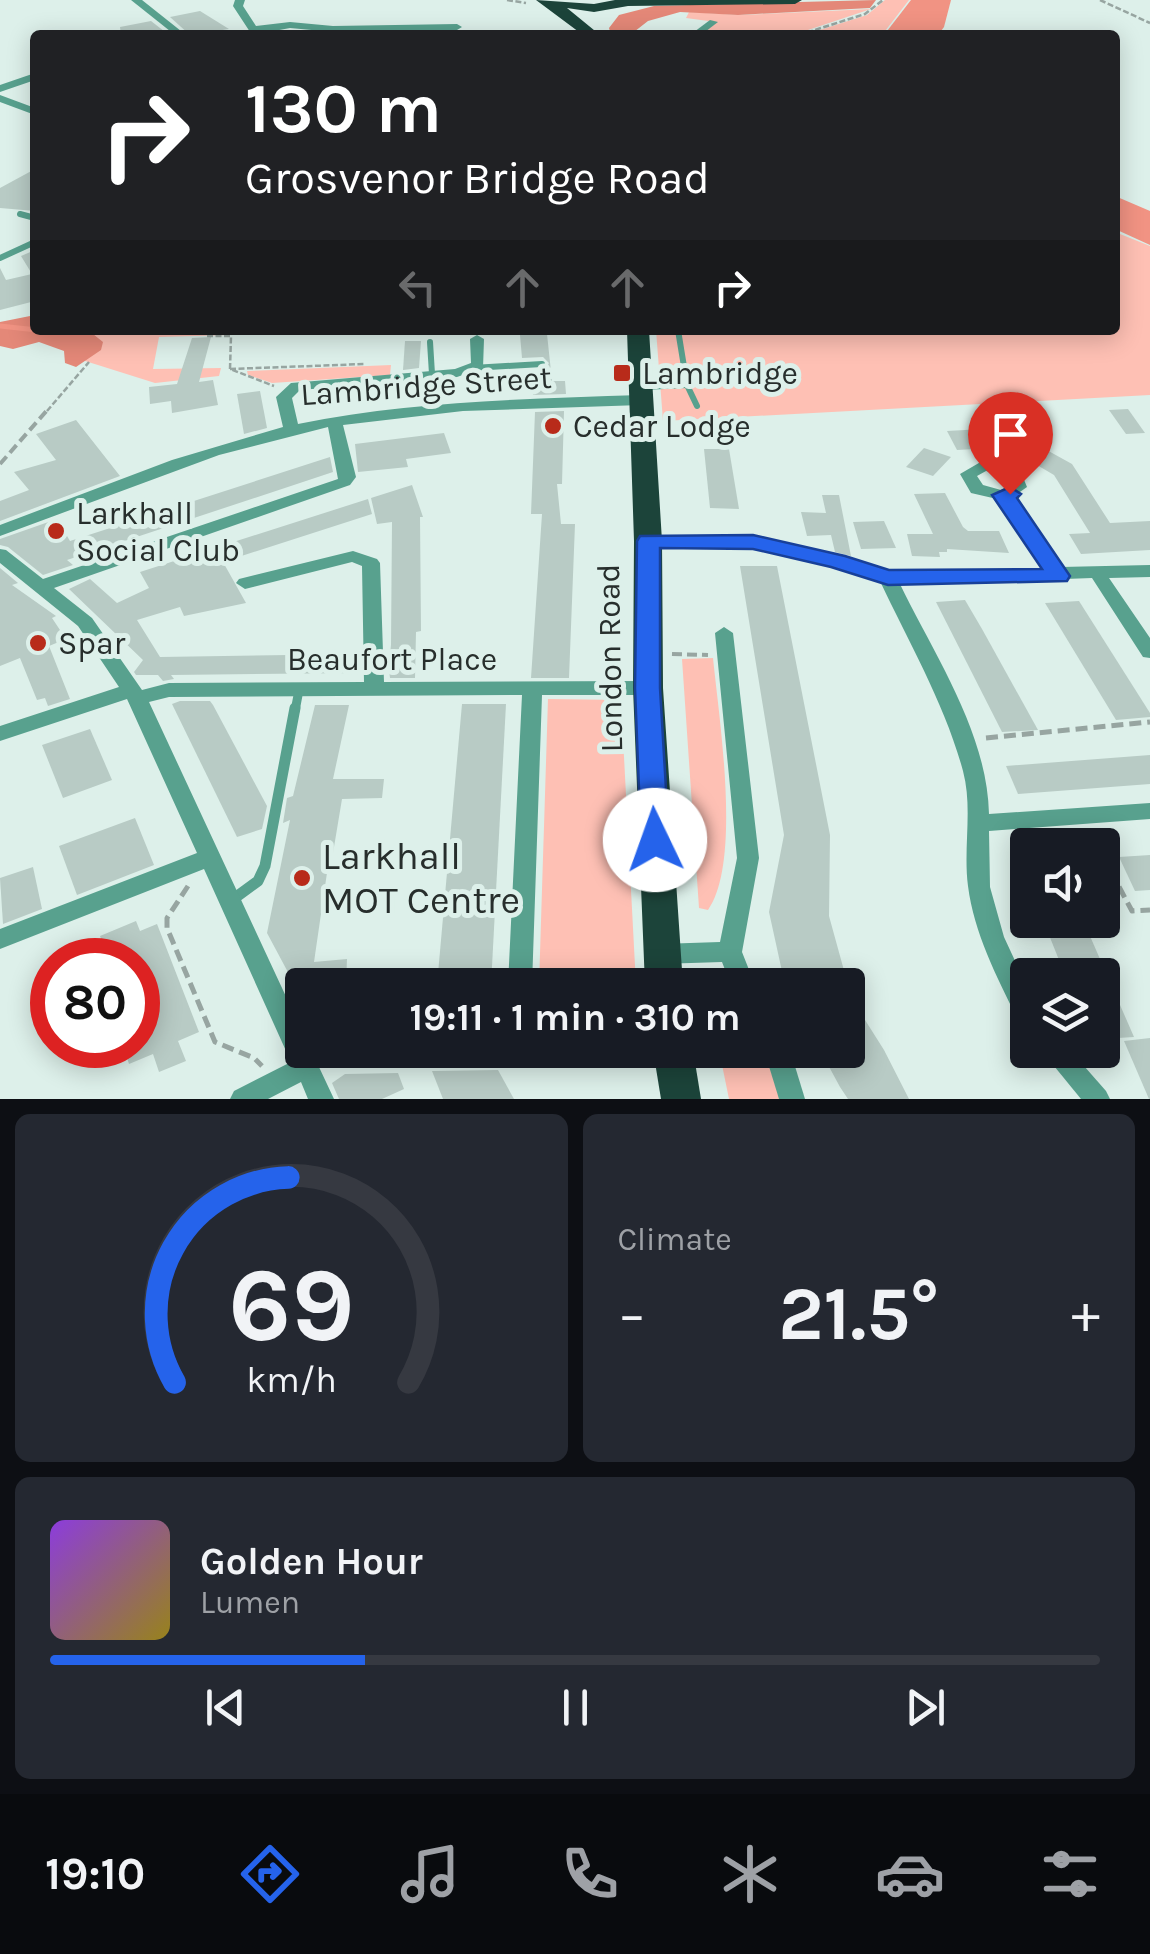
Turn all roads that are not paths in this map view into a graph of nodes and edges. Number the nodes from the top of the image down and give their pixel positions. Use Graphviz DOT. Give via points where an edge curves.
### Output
graph roads {
  1 [pos="136,0"];
  2 [pos="240,0"];
  3 [pos="527,0"];
  4 [pos="794,0"];
  5 [pos="547,2"];
  6 [pos="633,2"];
  7 [pos="712,22"];
  8 [pos="458,26"];
  9 [pos="174,30"];
  10 [pos="254,30"];
  11 [pos="266,30"];
  12 [pos="587,30"];
  13 [pos="596,30"];
  14 [pos="701,30"];
  15 [pos="30,78"];
  16 [pos="0,89"];
  17 [pos="0,98"];
  18 [pos="18,105"];
  19 [pos="30,110"];
  20 [pos="0,112"];
  21 [pos="20,214"];
  22 [pos="30,217"];
  23 [pos="30,244"];
  24 [pos="0,258"];
  25 [pos="638,335"];
  26 [pos="679,335"];
  27 [pos="477,340"];
  28 [pos="430,342"];
  29 [pos="542,364"];
  30 [pos="469,368"];
  31 [pos="432,374"];
  32 [pos="687,385"];
  33 [pos="641,394"];
  34 [pos="697,406"];
  35 [pos="335,422"];
  36 [pos="291,430"];
  37 [pos="1003,495"];
  38 [pos="0,531"];
  39 [pos="648,541"];
  40 [pos="0,554"];
  41 [pos="1150,571"];
  42 [pos="1098,574"];
  43 [pos="1058,576"];
  44 [pos="888,578"];
  45 [pos="244,583"];
  46 [pos="42,586"];
  47 [pos="726,644"];
  48 [pos="1150,652"];
  49 [pos="374,688"];
  50 [pos="648,688"];
  51 [pos="532,689"];
  52 [pos="298,690"];
  53 [pos="134,694"];
  54 [pos="0,734"];
  55 [pos="1150,812"];
  56 [pos="981,823"];
  57 [pos="212,857"];
  58 [pos="232,900"];
  59 [pos="0,940"];
  60 [pos="730,952"];
  61 [pos="521,968"];
  62 [pos="662,968"];
  63 [pos="670,968"];
  64 [pos="736,968"];
  65 [pos="1010,980"];
  66 [pos="285,1016"];
  67 [pos="288,1068"];
  68 [pos="308,1068"];
  69 [pos="676,1068"];
  70 [pos="783,1068"];
  71 [pos="1070,1068"];
  72 [pos="242,1099"];
  73 [pos="321,1099"];
  74 [pos="680,1099"];
  75 [pos="792,1099"];
  76 [pos="1097,1099"];
  1 -- 9 [label="street"];
  2 -- 10 [label="street"];
  3 -- 5 [label="highway"];
  4 -- 6 [label="highway"];
  5 -- 6 [label="highway" via="594,8"];
  5 -- 12 [label="highway"];
  6 -- 13 [label="highway"];
  7 -- 14 [label="street"];
  8 -- 11 [label="street"];
  15 -- 16 [label="street"];
  17 -- 18 [label="street"];
  18 -- 19 [label="street"];
  18 -- 20 [label="street"];
  21 -- 22 [label="lane"];
  23 -- 24 [label="lane"];
  25 -- 33 [label="highway, London Road"];
  26 -- 32 [label="lane"];
  27 -- 30 [label="street, Lambridge Street" via="478,364"];
  28 -- 31 [label="lane"];
  29 -- 30 [label="lane"];
  30 -- 31 [label="street, Lambridge Street"];
  31 -- 36 [label="street, Lambridge Street" via="308,382 284,396"];
  32 -- 33 [label="lane"];
  32 -- 34 [label="lane"];
  33 -- 35 [label="street, Lambridge Street"];
  33 -- 39 [label="highway, London Road"];
  35 -- 36 [label="street, Lambridge Street"];
  35 -- 46 [label="street" via="344,482"];
  36 -- 38 [label="street" via="209,452"];
  37 -- 43 [label="street"];
  39 -- 44 [label="street" via="753,542"];
  39 -- 50 [label="highway, London Road"];
  40 -- 46 [label="street"];
  41 -- 42 [label="street"];
  42 -- 43 [label="street"];
  42 -- 48 [label="street"];
  43 -- 44 [label="street"];
  44 -- 56 [label="street" via="964,740"];
  45 -- 49 [label="street" via="364,557 371,563"];
  46 -- 53 [label="street" via="85,622"];
  47 -- 60 [label="street" via="748,858"];
  49 -- 51 [label="street, Beaufort Place"];
  49 -- 52 [label="street, Beaufort Place"];
  50 -- 51 [label="street, Beaufort Place"];
  50 -- 62 [label="highway, London Road"];
  51 -- 61 [label="street"];
  52 -- 53 [label="street, Beaufort Place"];
  52 -- 58 [label="lane" via="265,866 258,881"];
  53 -- 54 [label="street, Beaufort Place"];
  53 -- 57 [label="street"];
  55 -- 56 [label="street"];
  56 -- 65 [label="street" via="979,883 995,952"];
  57 -- 58 [label="street"];
  57 -- 59 [label="street"];
  58 -- 66 [label="street"];
  60 -- 63 [label="street"];
  60 -- 64 [label="street"];
  67 -- 72 [label="street"];
  68 -- 73 [label="street"];
  69 -- 74 [label="highway"];
  70 -- 75 [label="street"];
  71 -- 76 [label="street"];
}
